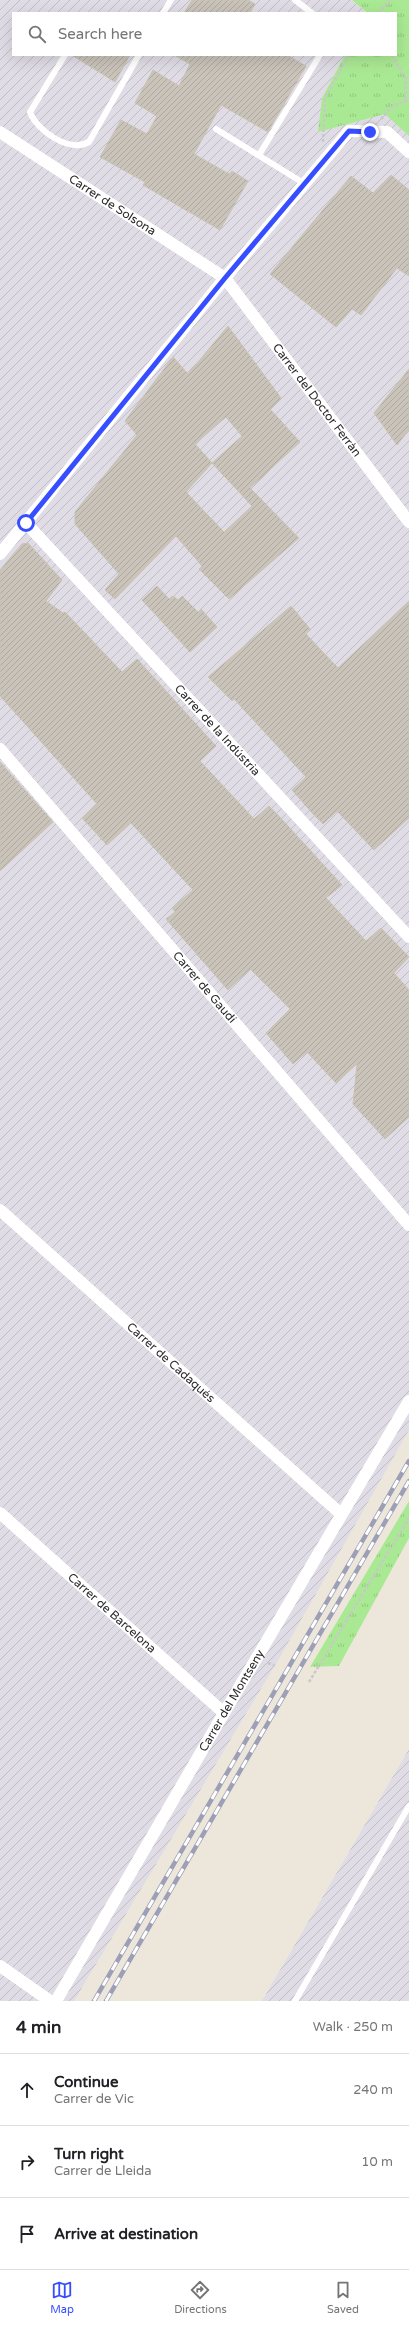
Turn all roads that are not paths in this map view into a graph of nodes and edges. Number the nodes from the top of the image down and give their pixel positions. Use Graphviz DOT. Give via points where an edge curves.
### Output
graph roads {
  1 [pos="171,0"];
  2 [pos="295,0"];
  3 [pos="164,12"];
  4 [pos="311,12"];
  5 [pos="65,56"];
  6 [pos="138,56"];
  7 [pos="319,56"];
  8 [pos="216,129"];
  9 [pos="0,132"];
  10 [pos="409,152"];
  11 [pos="259,155"];
  12 [pos="305,184"];
  13 [pos="225,278"];
  14 [pos="409,522"];
  15 [pos="26,523"];
  16 [pos="0,554"];
  17 [pos="0,749"];
  18 [pos="409,937"];
  19 [pos="0,1210"];
  20 [pos="409,1225"];
  21 [pos="409,1401"];
  22 [pos="0,1513"];
  23 [pos="341,1514"];
  24 [pos="224,1713"];
  25 [pos="409,1806"];
  26 [pos="0,1966"];
  27 [pos="50,2001"];
  28 [pos="56,2001"];
  29 [pos="295,2001"];
  1 -- 3 [label="lane"];
  2 -- 4 [label="lane"];
  5 -- 6 [label="lane" via="30,112 33,120 43,130 76,146 89,142"];
  7 -- 11 [label="lane"];
  8 -- 11 [label="lane"];
  9 -- 13 [label="street, Carrer de Solsona"];
  10 -- 12 [label="street" via="386,132 349,131"];
  11 -- 12 [label="lane"];
  12 -- 13 [label="street"];
  13 -- 14 [label="street, Carrer del Doctor Ferràn"];
  13 -- 15 [label="street"];
  15 -- 16 [label="street"];
  15 -- 18 [label="street, Carrer de la Indústria"];
  17 -- 20 [label="street, Carrer de Gaudí"];
  19 -- 23 [label="street, Carrer de Cadaqués"];
  21 -- 23 [label="street, Carrer del Montseny"];
  22 -- 24 [label="street, Carrer de Barcelona"];
  23 -- 24 [label="street, Carrer del Montseny"];
  24 -- 28 [label="street, Carrer del Montseny"];
  25 -- 29 [label="lane"];
  26 -- 27 [label="street"];
}
